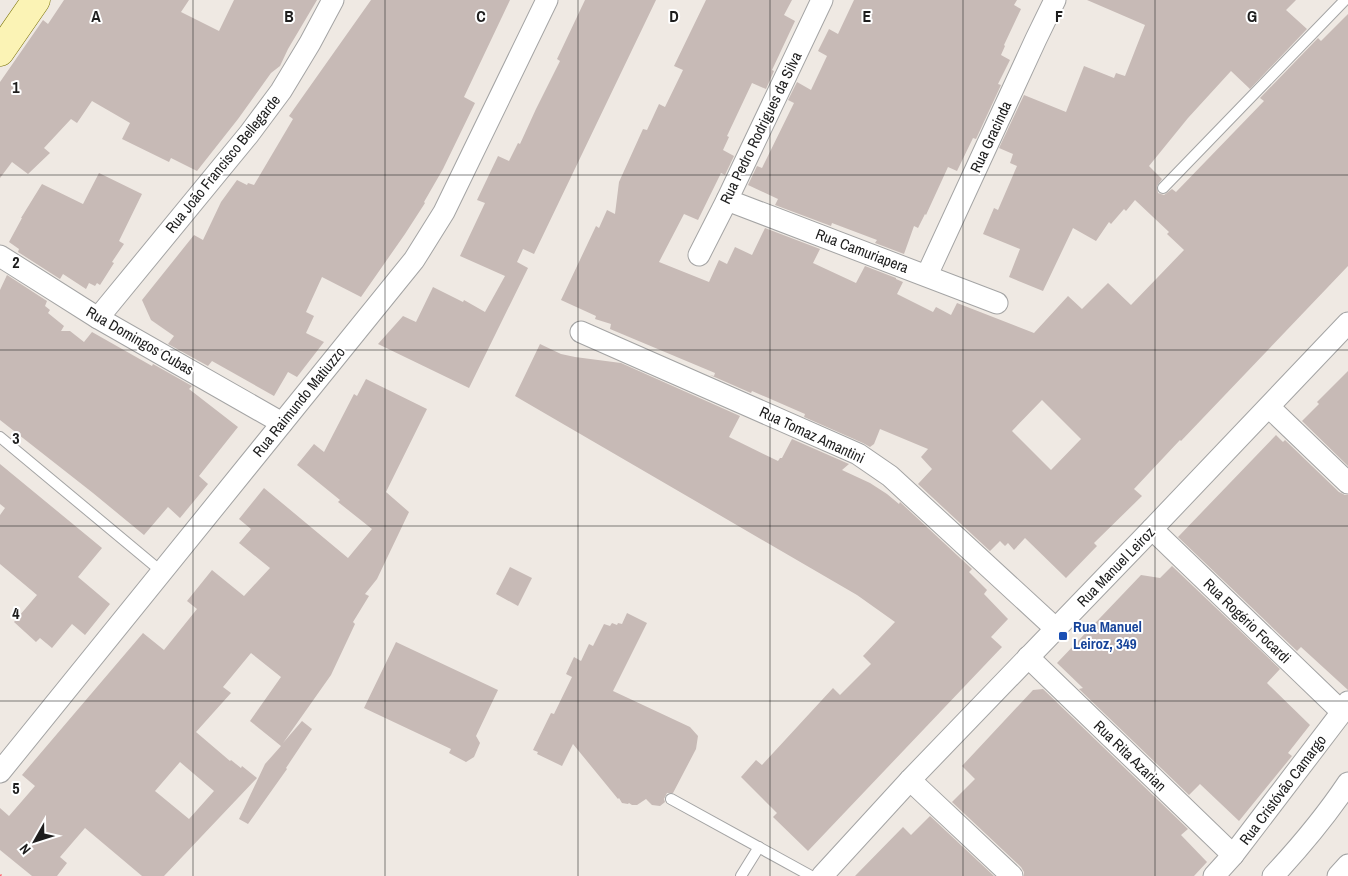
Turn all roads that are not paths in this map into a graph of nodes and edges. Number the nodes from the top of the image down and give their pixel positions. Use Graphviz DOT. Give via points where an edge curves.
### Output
graph roads {
  1 [pos="36,0"];
  2 [pos="334,0"];
  3 [pos="547,0"];
  4 [pos="822,0"];
  5 [pos="1055,0"];
  6 [pos="1345,0"];
  7 [pos="0,52"];
  8 [pos="1163,188"];
  9 [pos="727,200"];
  10 [pos="699,255"];
  11 [pos="0,256"];
  12 [pos="927,276"];
  13 [pos="997,303"];
  14 [pos="98,318"];
  15 [pos="1348,323"];
  16 [pos="581,332"];
  17 [pos="1269,407"];
  18 [pos="282,423"];
  19 [pos="0,437"];
  20 [pos="1348,483"];
  21 [pos="1152,529"];
  22 [pos="162,572"];
  23 [pos="1055,628"];
  24 [pos="1028,656"];
  25 [pos="1345,707"];
  26 [pos="0,772"];
  27 [pos="910,780"];
  28 [pos="1348,782"];
  29 [pos="671,799"];
  30 [pos="759,847"];
  31 [pos="1233,855"];
  32 [pos="1348,865"];
  33 [pos="741,876"];
  34 [pos="811,876"];
  35 [pos="822,876"];
  36 [pos="1012,876"];
  37 [pos="1214,876"];
  38 [pos="1273,876"];
  39 [pos="1338,876"];
  1 -- 7 [label="street"];
  2 -- 14 [label="street, Rua João Francisco Bellegarde" via="270,106"];
  3 -- 18 [label="street, Rua Raimundo Matiuzzo" via="444,212 414,260"];
  4 -- 9 [label="street, Rua Pedro Rodrigues da Silva"];
  5 -- 12 [label="street, Rua Gracinda"];
  6 -- 8 [label="lane"];
  9 -- 10 [label="street, Rua Pedro Rodrigues da Silva"];
  9 -- 12 [label="street, Rua Camuriapera"];
  11 -- 14 [label="street, Rua Domingos Cubas"];
  12 -- 13 [label="street, Rua Camuriapera"];
  14 -- 18 [label="street, Rua Domingos Cubas"];
  15 -- 17 [label="street, Rua Manuel Leiroz"];
  16 -- 23 [label="street, Rua Tomaz Amantini" via="858,454 890,476"];
  17 -- 20 [label="street"];
  17 -- 21 [label="street, Rua Manuel Leiroz"];
  18 -- 22 [label="street, Rua Raimundo Matiuzzo"];
  19 -- 22 [label="lane"];
  21 -- 23 [label="street, Rua Manuel Leiroz"];
  21 -- 25 [label="street, Rua Rogério Focardi"];
  22 -- 26 [label="street, Rua Raimundo Matiuzzo"];
  23 -- 24 [label="street, Rua Manuel Leiroz"];
  24 -- 27 [label="street, Rua Manuel Leiroz"];
  24 -- 31 [label="street, Rua Rita Azarian"];
  25 -- 31 [label="street, Rua Cristóvão Camargo"];
  27 -- 35 [label="street, Rua Manuel Leiroz"];
  27 -- 36 [label="street"];
  28 -- 38 [label="street"];
  29 -- 30 [label="lane"];
  30 -- 33 [label="lane"];
  30 -- 34 [label="lane"];
  31 -- 37 [label="street, Rua Cristóvão Camargo"];
  32 -- 39 [label="street"];
}
